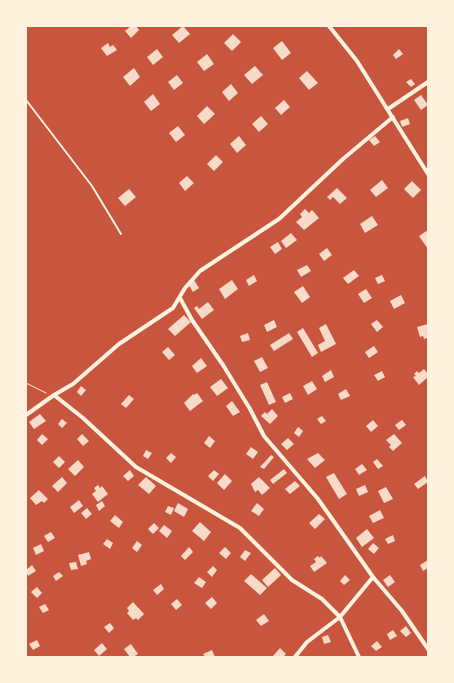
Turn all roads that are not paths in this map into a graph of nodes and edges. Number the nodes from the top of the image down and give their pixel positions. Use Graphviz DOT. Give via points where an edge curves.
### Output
graph roads {
  1 [pos="329,26"];
  2 [pos="428,82"];
  3 [pos="26,100"];
  4 [pos="388,109"];
  5 [pos="393,117"];
  6 [pos="428,174"];
  7 [pos="121,234"];
  8 [pos="180,298"];
  9 [pos="54,395"];
  10 [pos="26,415"];
  11 [pos="373,577"];
  12 [pos="340,617"];
  13 [pos="428,649"];
  14 [pos="294,657"];
  15 [pos="359,657"];
  1 -- 4 [label="street" via="357,61"];
  2 -- 4 [label="street"];
  3 -- 7 [label="lane" via="92,186"];
  4 -- 5 [label="street"];
  5 -- 6 [label="street"];
  5 -- 8 [label="street" via="343,159 279,219 200,271"];
  8 -- 9 [label="street" via="173,308 119,344 73,384"];
  8 -- 11 [label="street" via="264,436 318,499"];
  9 -- 10 [label="street"];
  9 -- 12 [label="street" via="136,467 240,528 292,580 322,599"];
  11 -- 12 [label="street"];
  11 -- 13 [label="street" via="402,611"];
  12 -- 14 [label="street" via="307,642"];
  12 -- 15 [label="street"];
}
